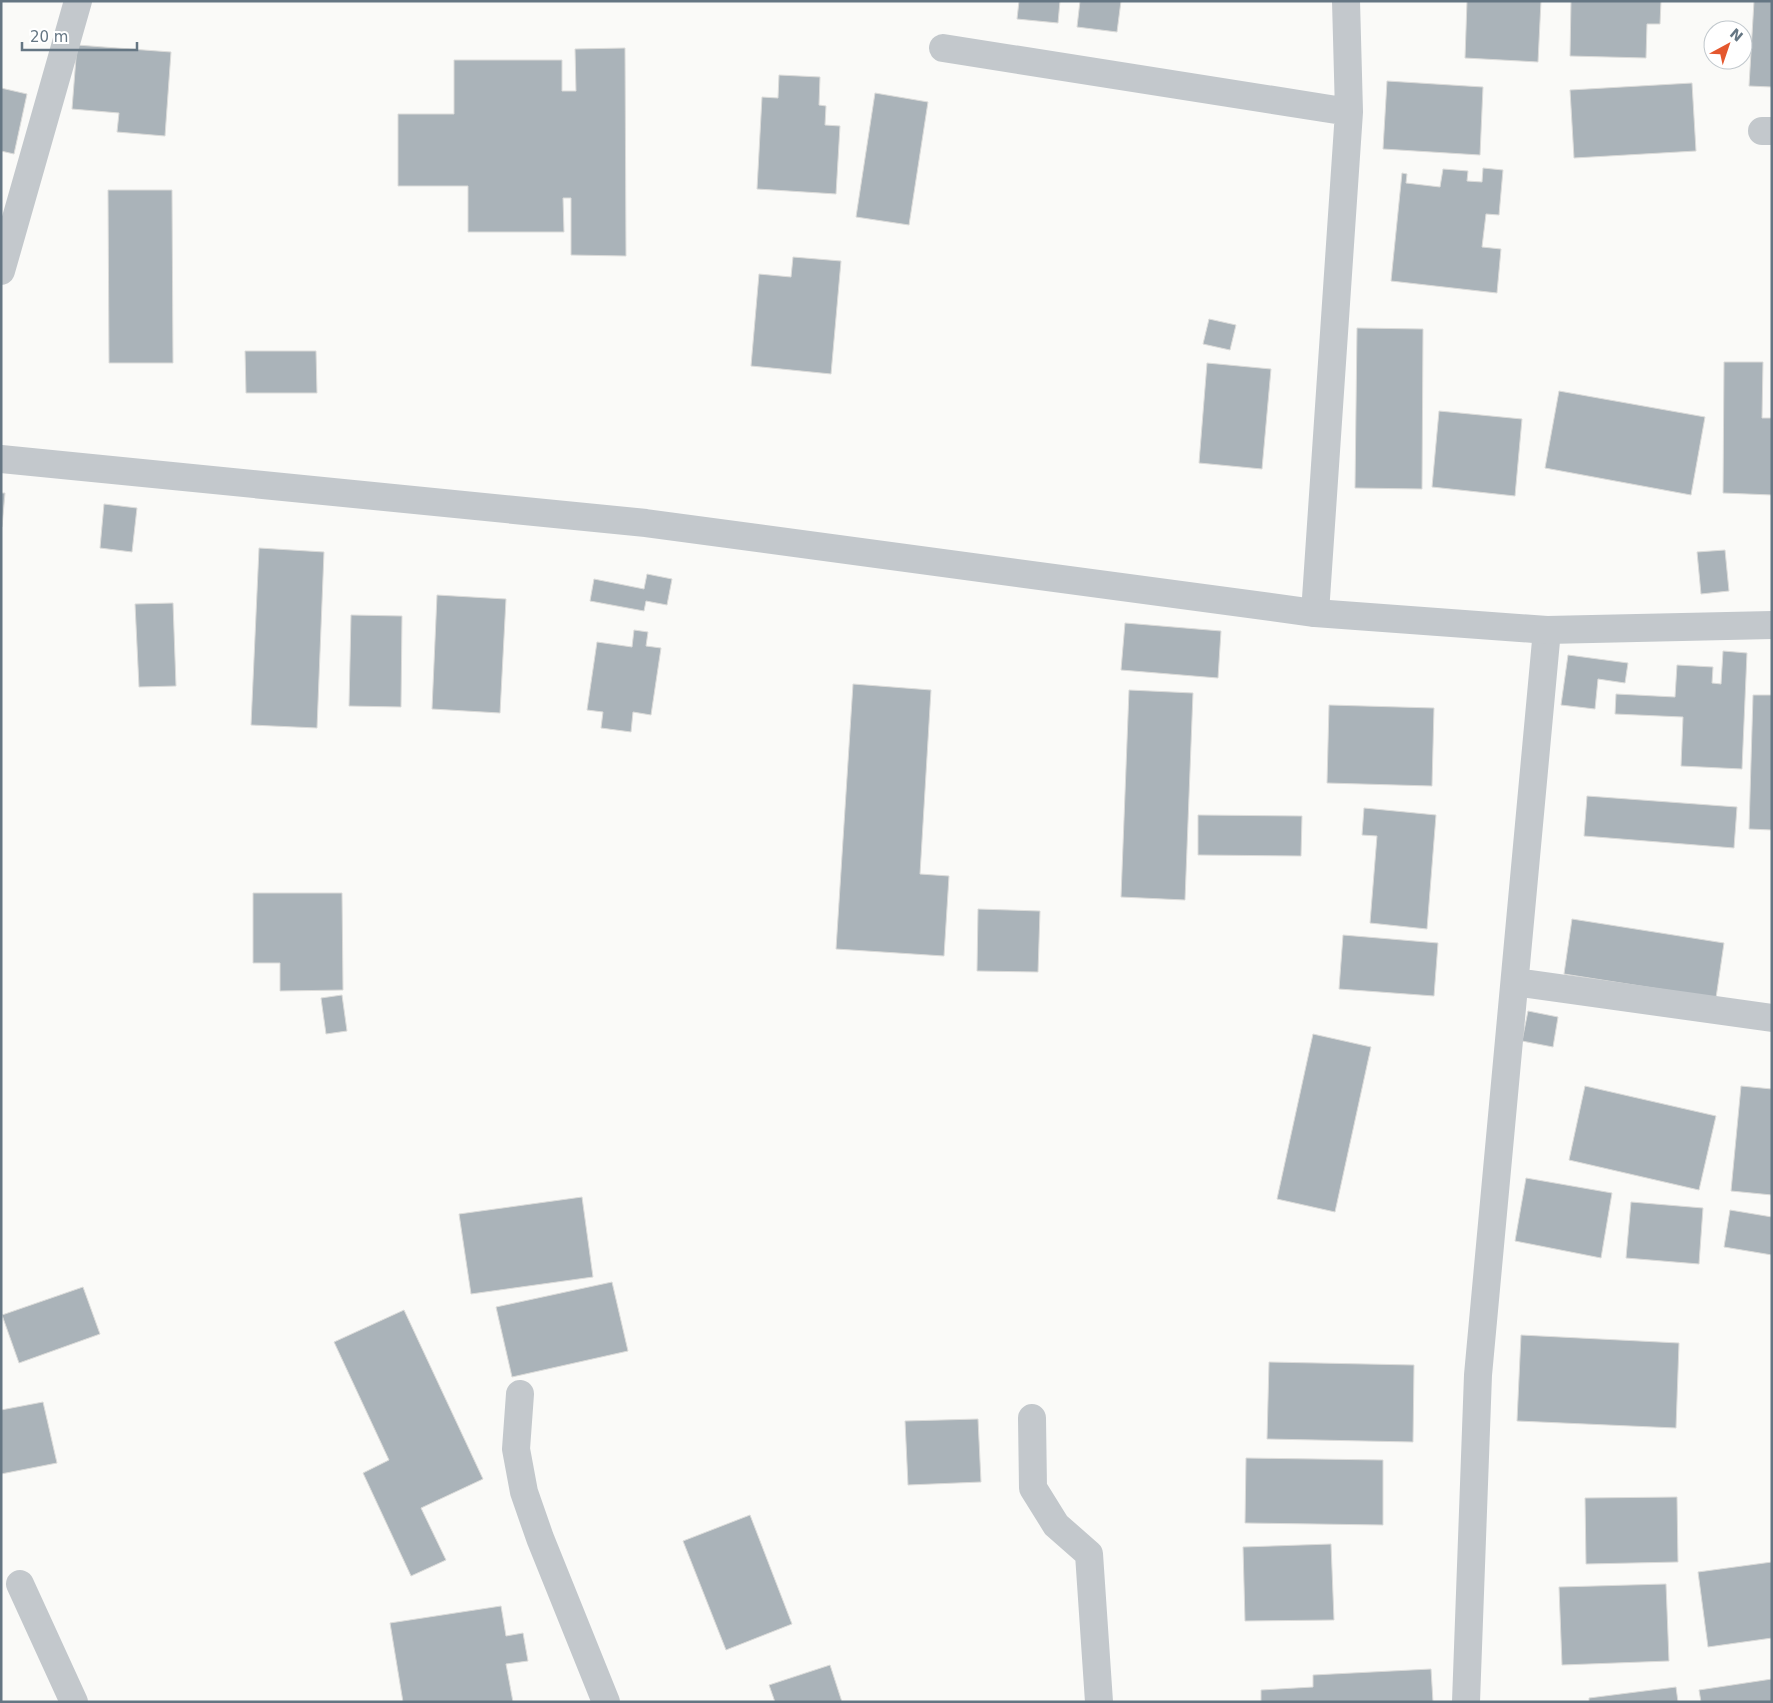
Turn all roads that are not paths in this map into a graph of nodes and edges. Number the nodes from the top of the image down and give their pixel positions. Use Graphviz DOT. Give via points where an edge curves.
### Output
graph roads {
  1 [pos="78,1"];
  2 [pos="1346,1"];
  3 [pos="943,48"];
  4 [pos="1349,112"];
  5 [pos="1,271"];
  6 [pos="1,459"];
  7 [pos="1315,613"];
  8 [pos="1772,625"];
  9 [pos="1547,630"];
  10 [pos="1515,982"];
  11 [pos="1772,1018"];
  12 [pos="520,1394"];
  13 [pos="1032,1418"];
  14 [pos="20,1584"];
  15 [pos="74,1702"];
  16 [pos="606,1702"];
  17 [pos="1099,1702"];
  18 [pos="1466,1702"];
  1 -- 5 [label="street"];
  2 -- 4 [label="street"];
  3 -- 4 [label="street"];
  4 -- 7 [label="street"];
  6 -- 7 [label="street" via="646,523"];
  7 -- 9 [label="street"];
  8 -- 9 [label="street"];
  9 -- 10 [label="street"];
  10 -- 11 [label="street"];
  10 -- 18 [label="street" via="1478,1374"];
  12 -- 16 [label="street" via="516,1449 524,1492"];
  13 -- 17 [label="street" via="1033,1488 1056,1525 1089,1554"];
  14 -- 15 [label="street"];
}
